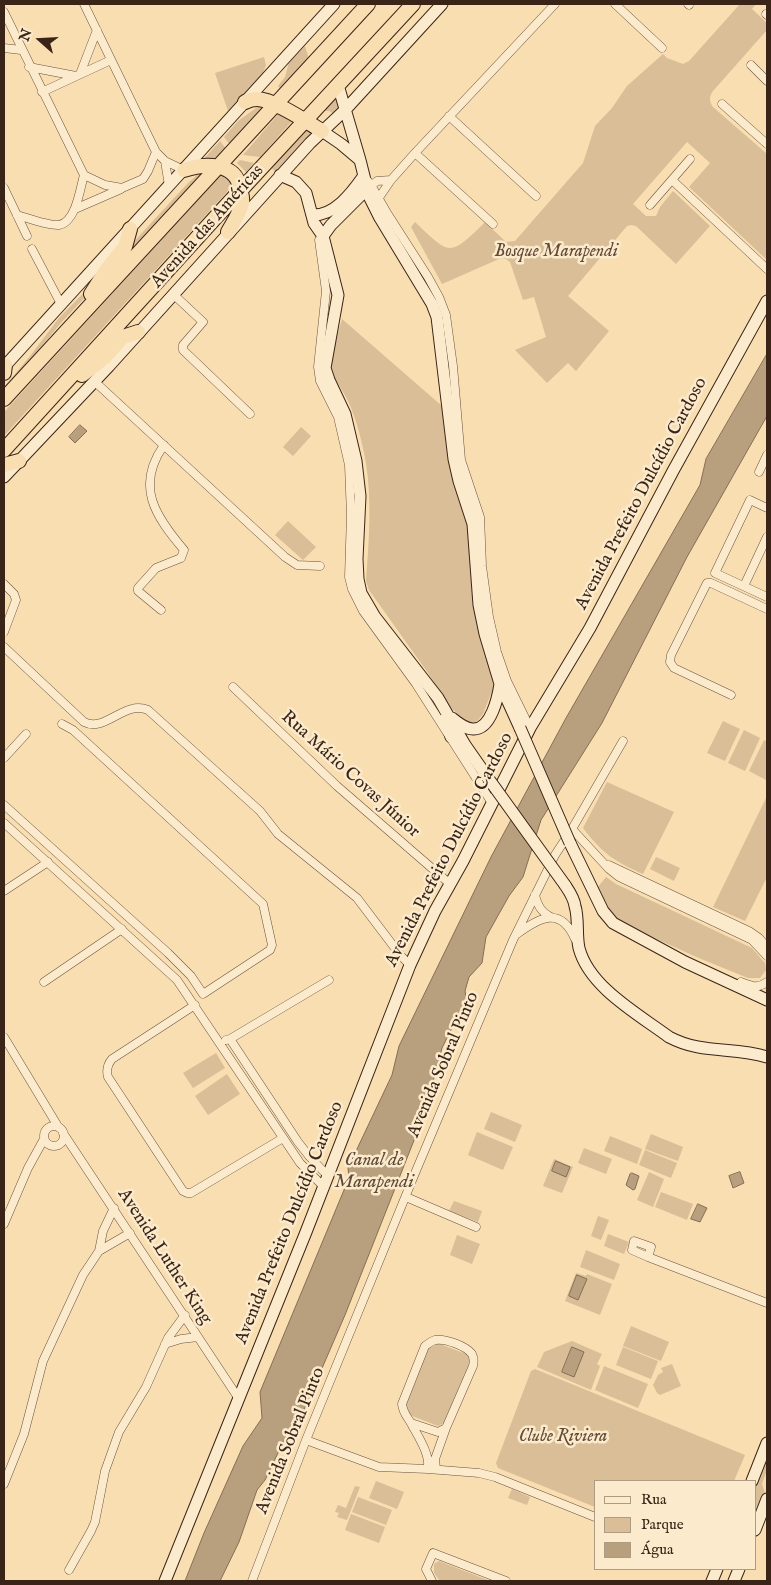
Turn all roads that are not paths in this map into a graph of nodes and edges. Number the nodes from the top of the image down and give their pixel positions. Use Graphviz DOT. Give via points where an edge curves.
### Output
graph roads {
  1 [pos="84,4"];
  2 [pos="334,4"];
  3 [pos="368,4"];
  4 [pos="413,4"];
  5 [pos="442,4"];
  6 [pos="555,4"];
  7 [pos="615,4"];
  8 [pos="4,12"];
  9 [pos="97,30"];
  10 [pos="4,48"];
  11 [pos="662,48"];
  12 [pos="21,50"];
  13 [pos="111,60"];
  14 [pos="751,65"];
  15 [pos="30,66"];
  16 [pos="78,75"];
  17 [pos="767,81"];
  18 [pos="338,85"];
  19 [pos="42,92"];
  20 [pos="245,102"];
  21 [pos="722,104"];
  22 [pos="275,105"];
  23 [pos="345,110"];
  24 [pos="449,116"];
  25 [pos="305,121"];
  26 [pos="322,131"];
  27 [pos="767,144"];
  28 [pos="156,152"];
  29 [pos="416,153"];
  30 [pos="690,159"];
  31 [pos="360,160"];
  32 [pos="165,161"];
  33 [pos="218,167"];
  34 [pos="184,170"];
  35 [pos="84,175"];
  36 [pos="280,175"];
  37 [pos="391,180"];
  38 [pos="672,180"];
  39 [pos="367,184"];
  40 [pos="169,186"];
  41 [pos="4,188"];
  42 [pos="122,188"];
  43 [pos="241,190"];
  44 [pos="536,196"];
  45 [pos="376,202"];
  46 [pos="650,204"];
  47 [pos="75,209"];
  48 [pos="17,215"];
  49 [pos="312,215"];
  50 [pos="493,224"];
  51 [pos="130,229"];
  52 [pos="228,232"];
  53 [pos="27,236"];
  54 [pos="323,236"];
  55 [pos="32,249"];
  56 [pos="767,270"];
  57 [pos="173,294"];
  58 [pos="767,301"];
  59 [pos="61,304"];
  60 [pos="138,332"];
  61 [pos="54,343"];
  62 [pos="4,368"];
  63 [pos="94,381"];
  64 [pos="66,383"];
  65 [pos="450,386"];
  66 [pos="4,399"];
  67 [pos="250,414"];
  68 [pos="164,445"];
  69 [pos="4,450"];
  70 [pos="767,455"];
  71 [pos="18,461"];
  72 [pos="4,465"];
  73 [pos="758,472"];
  74 [pos="4,477"];
  75 [pos="469,508"];
  76 [pos="767,508"];
  77 [pos="481,529"];
  78 [pos="767,537"];
  79 [pos="320,566"];
  80 [pos="4,584"];
  81 [pos="744,586"];
  82 [pos="767,597"];
  83 [pos="767,609"];
  84 [pos="160,610"];
  85 [pos="4,632"];
  86 [pos="381,635"];
  87 [pos="4,647"];
  88 [pos="497,652"];
  89 [pos="408,658"];
  90 [pos="500,684"];
  91 [pos="233,687"];
  92 [pos="731,695"];
  93 [pos="438,698"];
  94 [pos="449,716"];
  95 [pos="62,724"];
  96 [pos="525,728"];
  97 [pos="26,734"];
  98 [pos="451,737"];
  99 [pos="623,741"];
  100 [pos="4,758"];
  101 [pos="492,803"];
  102 [pos="4,805"];
  103 [pos="4,823"];
  104 [pos="572,829"];
  105 [pos="48,862"];
  106 [pos="605,863"];
  107 [pos="449,883"];
  108 [pos="646,890"];
  109 [pos="4,891"];
  110 [pos="100,891"];
  111 [pos="535,895"];
  112 [pos="90,900"];
  113 [pos="694,905"];
  114 [pos="554,918"];
  115 [pos="122,930"];
  116 [pos="516,936"];
  117 [pos="579,947"];
  118 [pos="767,947"];
  119 [pos="168,953"];
  120 [pos="767,956"];
  121 [pos="159,962"];
  122 [pos="410,965"];
  123 [pos="722,979"];
  124 [pos="330,980"];
  125 [pos="44,982"];
  126 [pos="767,982"];
  127 [pos="767,1000"];
  128 [pos="195,1005"];
  129 [pos="4,1036"];
  130 [pos="230,1039"];
  131 [pos="219,1042"];
  132 [pos="767,1057"];
  133 [pos="61,1130"];
  134 [pos="282,1138"];
  135 [pos="44,1139"];
  136 [pos="326,1181"];
  137 [pos="406,1197"];
  138 [pos="114,1208"];
  139 [pos="4,1224"];
  140 [pos="476,1227"];
  141 [pos="130,1234"];
  142 [pos="98,1251"];
  143 [pos="648,1257"];
  144 [pos="767,1302"];
  145 [pos="184,1315"];
  146 [pos="198,1337"];
  147 [pos="165,1344"];
  148 [pos="239,1398"];
  149 [pos="411,1423"];
  150 [pos="446,1428"];
  151 [pos="306,1440"];
  152 [pos="767,1443"];
  153 [pos="432,1469"];
  154 [pos="752,1480"];
  155 [pos="4,1484"];
  156 [pos="767,1499"];
  157 [pos="594,1517"];
  158 [pos="756,1526"];
  159 [pos="69,1570"];
  160 [pos="165,1581"];
  161 [pos="252,1581"];
  162 [pos="432,1581"];
  163 [pos="506,1581"];
  1 -- 9 [label="street"];
  2 -- 20 [label="street"];
  3 -- 22 [label="highway, Avenida das Américas"];
  4 -- 18 [label="highway, Avenida das Américas"];
  5 -- 23 [label="street, Avenida das Américas"];
  6 -- 24 [label="street"];
  7 -- 11 [label="street"];
  8 -- 12 [label="street"];
  9 -- 13 [label="street"];
  9 -- 16 [label="street"];
  10 -- 12 [label="street"];
  12 -- 15 [label="street"];
  13 -- 16 [label="street"];
  13 -- 28 [label="street"];
  14 -- 17 [label="street"];
  15 -- 16 [label="street"];
  15 -- 19 [label="street"];
  16 -- 19 [label="street"];
  18 -- 23 [label="street"];
  18 -- 25 [label="highway, Avenida das Américas"];
  19 -- 35 [label="street"];
  20 -- 22 [label="highway" via="258,99"];
  20 -- 34 [label="street"];
  21 -- 27 [label="street"];
  22 -- 25 [label="highway"];
  22 -- 33 [label="highway, Avenida das Américas"];
  23 -- 26 [label="street, Avenida das Américas"];
  23 -- 31 [label="street"];
  24 -- 29 [label="street"];
  24 -- 44 [label="street"];
  25 -- 26 [label="highway"];
  25 -- 43 [label="highway, Avenida das Américas"];
  26 -- 31 [label="street"];
  26 -- 36 [label="street, Avenida das Américas"];
  28 -- 32 [label="street"];
  28 -- 42 [label="street" via="143,179"];
  29 -- 37 [label="street"];
  29 -- 50 [label="street"];
  30 -- 38 [label="street"];
  31 -- 39 [label="street"];
  32 -- 34 [label="street"];
  32 -- 40 [label="street"];
  33 -- 34 [label="highway" via="194,166"];
  33 -- 43 [label="highway" via="232,172"];
  33 -- 61 [label="highway, Avenida das Américas"];
  34 -- 40 [label="street"];
  35 -- 42 [label="street" via="104,185"];
  35 -- 47 [label="street"];
  36 -- 49 [label="street" via="296,182 306,193"];
  36 -- 52 [label="street, Avenida das Américas"];
  37 -- 39 [label="street"];
  37 -- 45 [label="street"];
  38 -- 46 [label="street"];
  38 -- 56 [label="street"];
  39 -- 45 [label="street"];
  39 -- 49 [label="street" via="332,210"];
  39 -- 54 [label="street"];
  40 -- 51 [label="street"];
  41 -- 48 [label="street"];
  42 -- 47 [label="street"];
  43 -- 52 [label="highway" via="242,204"];
  43 -- 64 [label="highway, Avenida das Américas"];
  45 -- 65 [label="street" via="432,304 447,350"];
  47 -- 48 [label="street" via="66,222 60,224"];
  48 -- 53 [label="street"];
  49 -- 54 [label="street"];
  51 -- 59 [label="street"];
  51 -- 61 [label="highway" via="124,247 91,294 59,330"];
  52 -- 57 [label="street, Avenida das Américas"];
  54 -- 86 [label="street" via="319,240 326,291 318,367 320,381 338,416 349,465 349,578 357,602"];
  54 -- 89 [label="street" via="338,295 325,368 345,414 356,461 360,496 358,579 364,601"];
  55 -- 59 [label="street"];
  57 -- 60 [label="street, Avenida das Américas"];
  57 -- 67 [label="street" via="203,322 183,350"];
  58 -- 96 [label="street, Avenida Prefeito Dulcídio Cardoso" via="590,628"];
  59 -- 62 [label="street"];
  60 -- 63 [label="street, Avenida das Américas"];
  60 -- 64 [label="highway" via="123,337 77,380"];
  61 -- 66 [label="highway, Avenida das Américas"];
  63 -- 68 [label="street"];
  63 -- 71 [label="street, Avenida das Américas"];
  64 -- 69 [label="highway, Avenida das Américas"];
  65 -- 75 [label="street" via="454,459"];
  65 -- 77 [label="street" via="461,460 479,512"];
  68 -- 79 [label="street" via="293,563"];
  68 -- 84 [label="street" via="151,471 150,494 160,521 184,550 181,558 156,568 138,588"];
  70 -- 73 [label="street"];
  71 -- 72 [label="highway"];
  71 -- 74 [label="street, Avenida das Américas"];
  75 -- 77 [label="street"];
  75 -- 90 [label="street" via="474,524 478,605"];
  76 -- 81 [label="street" via="750,500 715,573"];
  77 -- 88 [label="street" via="485,597"];
  78 -- 81 [label="street"];
  80 -- 85 [label="street" via="16,600"];
  81 -- 82 [label="street"];
  83 -- 92 [label="street" via="709,583 671,655 670,662 674,668"];
  86 -- 89 [label="street"];
  86 -- 98 [label="street"];
  87 -- 122 [label="street" via="84,722 97,724 133,708 148,710 260,811 278,834 357,898"];
  88 -- 90 [label="street"];
  88 -- 96 [label="street"];
  89 -- 93 [label="street"];
  90 -- 94 [label="street" via="496,702 482,727 466,728"];
  90 -- 96 [label="street"];
  91 -- 107 [label="street, Rua Mário Covas Júnior" via="337,786"];
  93 -- 94 [label="street"];
  93 -- 98 [label="street"];
  94 -- 117 [label="street, bridge" via="465,745 565,885 575,905"];
  95 -- 119 [label="street" via="263,904 272,945 270,950 203,994 191,976"];
  96 -- 101 [label="street, Avenida Prefeito Dulcídio Cardoso"];
  96 -- 123 [label="street, bridge" via="570,843 602,911 613,923"];
  97 -- 100 [label="street"];
  98 -- 101 [label="street"];
  99 -- 104 [label="street, Avenida Sobral Pinto"];
  101 -- 107 [label="street, Avenida Prefeito Dulcídio Cardoso"];
  102 -- 110 [label="street"];
  103 -- 105 [label="street"];
  104 -- 106 [label="street"];
  104 -- 111 [label="street, Avenida Sobral Pinto"];
  105 -- 109 [label="street"];
  105 -- 112 [label="street"];
  106 -- 108 [label="street" via="619,877"];
  106 -- 113 [label="street"];
  107 -- 122 [label="street, Avenida Prefeito Dulcídio Cardoso"];
  108 -- 113 [label="street" via="652,889"];
  108 -- 120 [label="street" via="752,940"];
  110 -- 112 [label="street"];
  110 -- 119 [label="street"];
  111 -- 114 [label="street" via="540,909"];
  111 -- 116 [label="street, Avenida Sobral Pinto"];
  112 -- 115 [label="street"];
  113 -- 118 [label="street" via="749,931"];
  114 -- 116 [label="street" via="540,920"];
  114 -- 117 [label="street" via="567,924"];
  115 -- 121 [label="street"];
  115 -- 125 [label="street"];
  116 -- 137 [label="street, Avenida Sobral Pinto"];
  117 -- 132 [label="street" via="586,966 598,982 669,1037 692,1047"];
  119 -- 121 [label="street"];
  121 -- 128 [label="street"];
  122 -- 136 [label="street, Avenida Prefeito Dulcídio Cardoso"];
  123 -- 126 [label="street" via="755,987"];
  123 -- 127 [label="street"];
  124 -- 130 [label="street"];
  128 -- 131 [label="street"];
  128 -- 134 [label="street" via="112,1059 107,1066 108,1077 187,1193"];
  129 -- 133 [label="street, Avenida Luther King"];
  130 -- 131 [label="street"];
  130 -- 136 [label="street"];
  131 -- 134 [label="street"];
  133 -- 135 [label="street" via="49,1128"];
  133 -- 135 [label="street" via="63,1139 57,1146 51,1146"];
  133 -- 138 [label="street, Avenida Luther King"];
  134 -- 136 [label="street" via="301,1164"];
  135 -- 139 [label="street"];
  136 -- 148 [label="street, Avenida Prefeito Dulcídio Cardoso"];
  137 -- 140 [label="street"];
  137 -- 151 [label="street, Avenida Sobral Pinto"];
  138 -- 141 [label="street, Avenida Luther King"];
  138 -- 142 [label="street"];
  141 -- 142 [label="street"];
  141 -- 145 [label="street, Avenida Luther King"];
  142 -- 155 [label="street" via="83,1275 43,1361 24,1434"];
  143 -- 144 [label="street"];
  145 -- 146 [label="street, Avenida Luther King"];
  145 -- 147 [label="street"];
  146 -- 147 [label="street"];
  146 -- 148 [label="street, Avenida Luther King"];
  147 -- 159 [label="street" via="146,1387 119,1432 105,1471 95,1522"];
  148 -- 160 [label="street, Avenida Prefeito Dulcídio Cardoso"];
  149 -- 150 [label="street" via="438,1432"];
  149 -- 150 [label="street" via="402,1411 402,1404 425,1346 442,1340 466,1349 474,1360"];
  149 -- 153 [label="street"];
  150 -- 153 [label="street"];
  151 -- 153 [label="street" via="379,1467"];
  151 -- 161 [label="street, Avenida Sobral Pinto"];
  152 -- 154 [label="street"];
  153 -- 157 [label="street" via="495,1477"];
  156 -- 158 [label="street"];
  162 -- 163 [label="street" via="426,1569 433,1553"];
}
